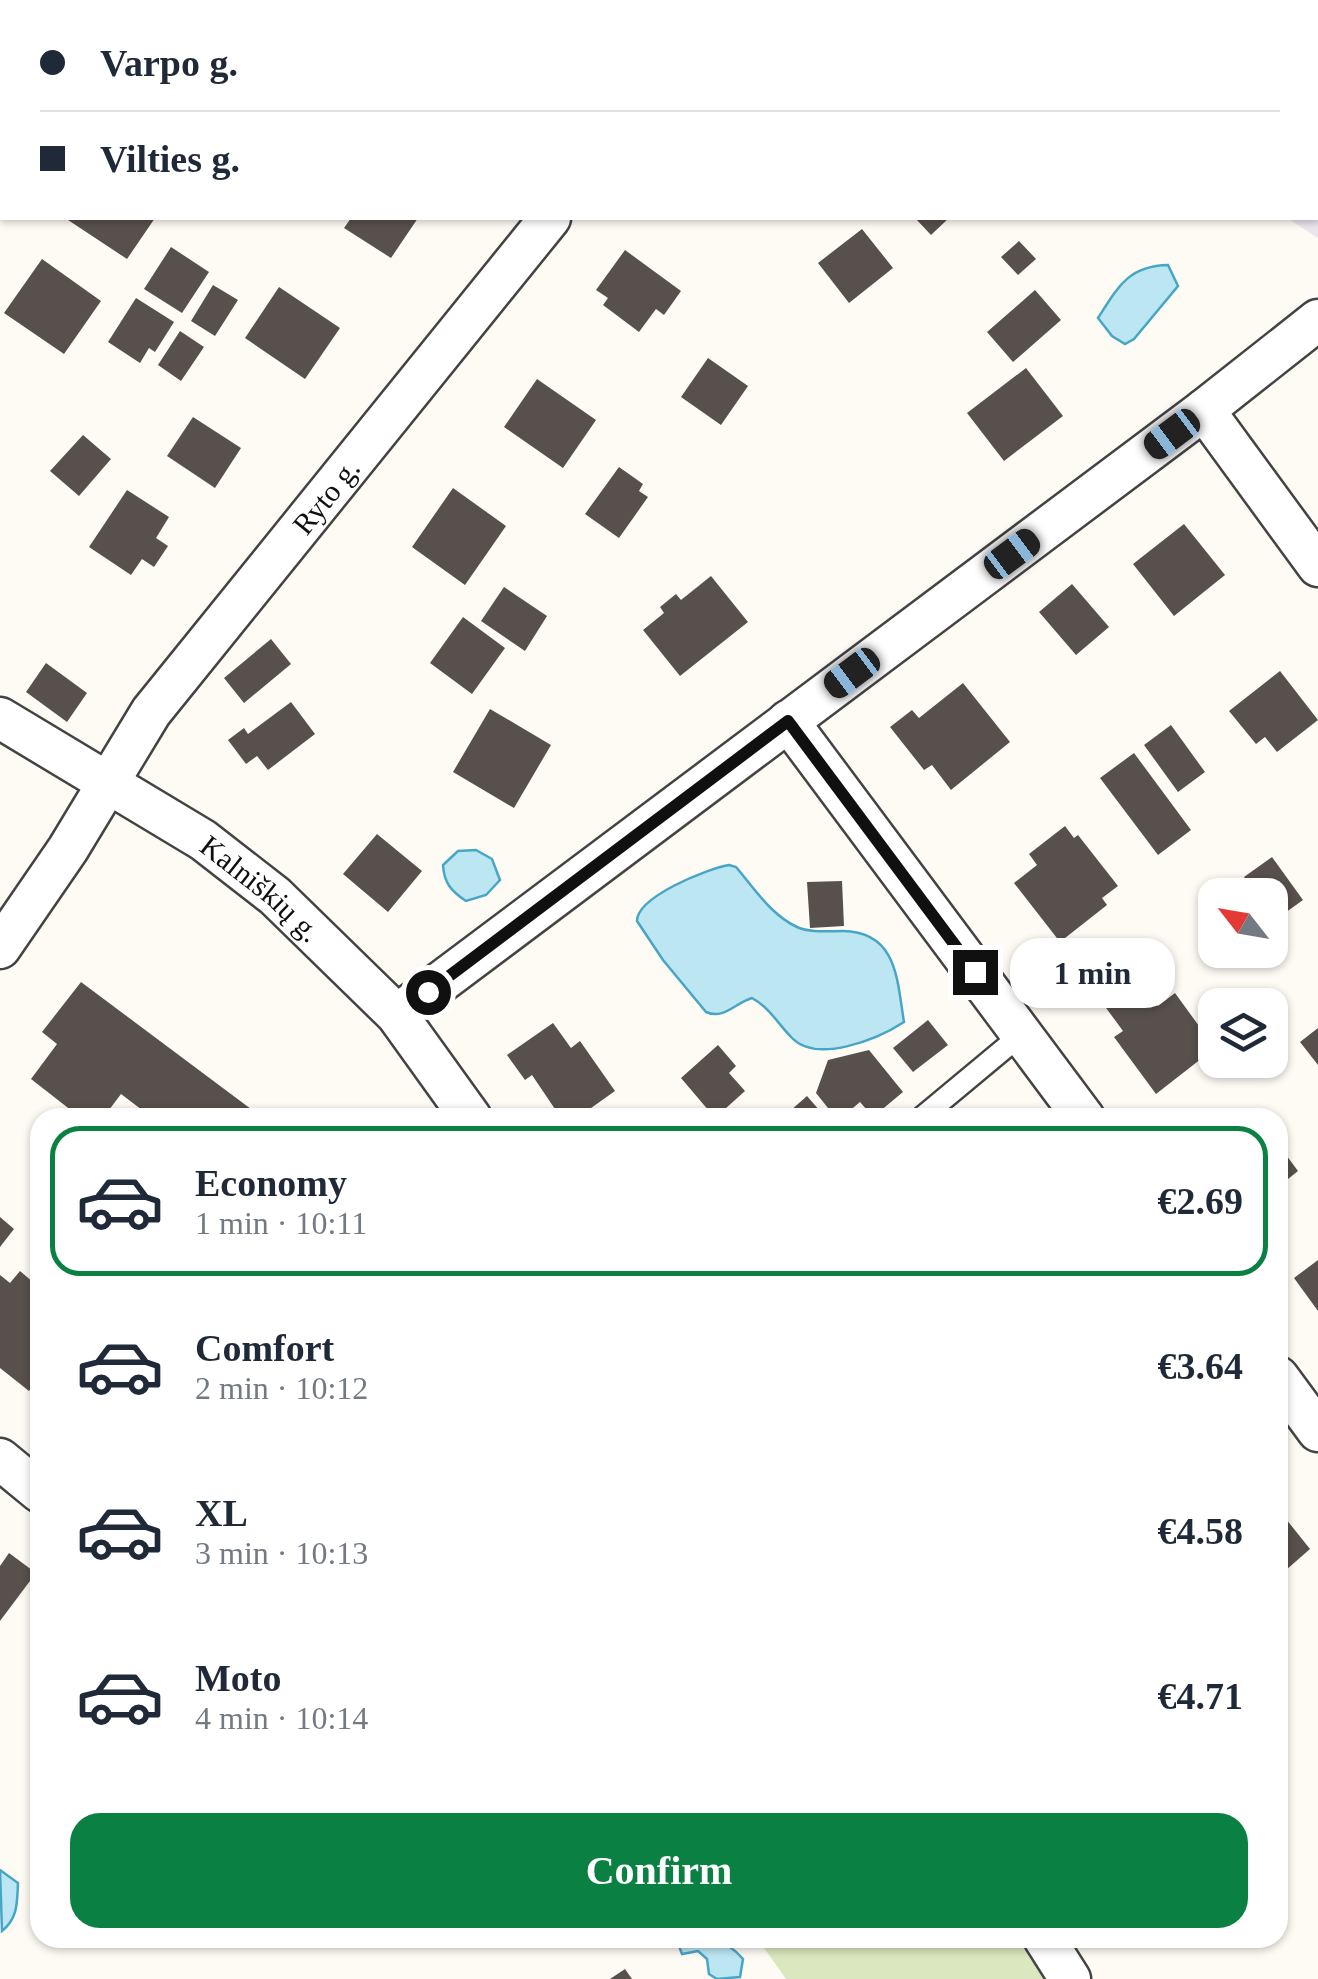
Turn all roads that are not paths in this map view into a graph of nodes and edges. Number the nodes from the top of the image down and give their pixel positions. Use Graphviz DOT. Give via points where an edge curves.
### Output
graph roads {
  1 [pos="548,220"];
  2 [pos="1318,320"];
  3 [pos="1204,410"];
  4 [pos="1318,566"];
  5 [pos="0,718"];
  6 [pos="788,721"];
  7 [pos="108,781"];
  8 [pos="0,948"];
  9 [pos="397,1015"];
  10 [pos="1022,1034"];
  11 [pos="464,1108"];
  12 [pos="933,1108"];
  13 [pos="1077,1108"];
  14 [pos="1288,1390"];
  15 [pos="1318,1431"];
  16 [pos="0,1459"];
  17 [pos="30,1484"];
  18 [pos="1050,1948"];
  19 [pos="1070,1979"];
  1 -- 7 [label="street, Ryto g." via="151,712"];
  2 -- 3 [label="street"];
  3 -- 4 [label="street"];
  3 -- 6 [label="street"];
  5 -- 7 [label="street, Kalniškių g."];
  6 -- 9 [label="street"];
  6 -- 10 [label="street"];
  7 -- 8 [label="street, Ryto g."];
  7 -- 9 [label="street, Kalniškių g." via="242,869"];
  9 -- 11 [label="street, Kalniškių g."];
  10 -- 12 [label="lane"];
  10 -- 13 [label="street"];
  14 -- 15 [label="street"];
  16 -- 17 [label="street"];
  18 -- 19 [label="street"];
}
